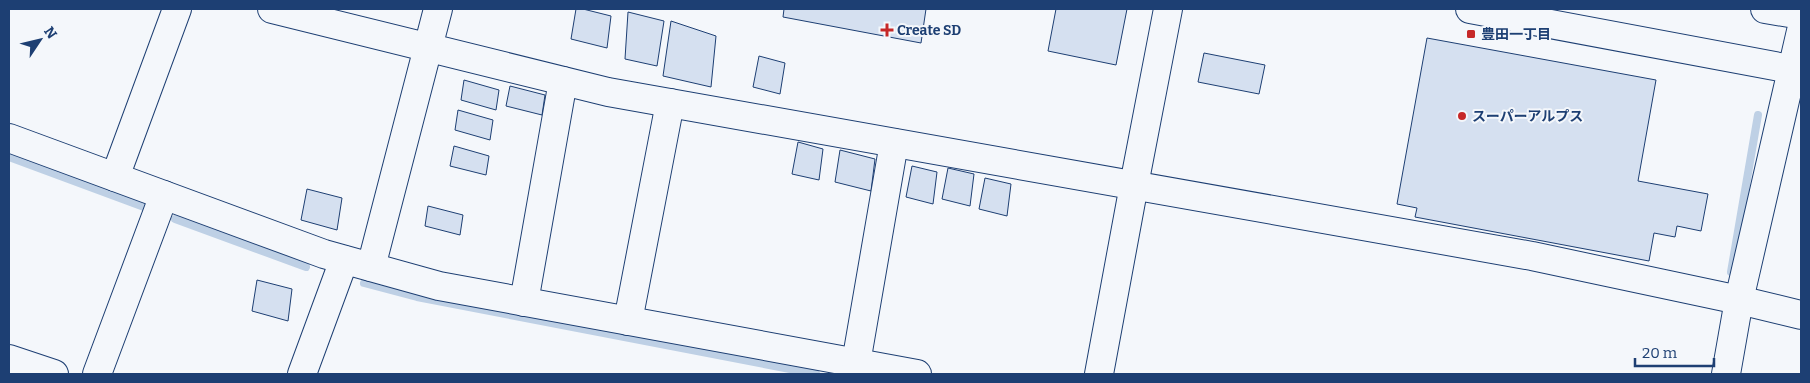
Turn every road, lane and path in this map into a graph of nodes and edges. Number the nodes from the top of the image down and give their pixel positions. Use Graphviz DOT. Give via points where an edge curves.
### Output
graph roads {
  1 [pos="177,9"];
  2 [pos="272,9"];
  3 [pos="438,9"];
  4 [pos="1168,9"];
  5 [pos="1470,9"];
  6 [pos="1765,9"];
  7 [pos="1801,15"];
  8 [pos="1801,31"];
  9 [pos="425,58"];
  10 [pos="1797,70"];
  11 [pos="563,81"];
  12 [pos="670,103"];
  13 [pos="9,138"];
  14 [pos="894,143"];
  15 [pos="115,177"];
  16 [pos="1134,185"];
  17 [pos="164,195"];
  18 [pos="344,260"];
  19 [pos="371,267"];
  20 [pos="1739,300"];
  21 [pos="524,302"];
  22 [pos="1801,315"];
  23 [pos="628,321"];
  24 [pos="9,358"];
  25 [pos="856,363"];
  26 [pos="54,374"];
  27 [pos="97,374"];
  28 [pos="302,374"];
  29 [pos="917,374"];
  30 [pos="1099,374"];
  31 [pos="1726,374"];
  1 -- 15 [label="street"];
  2 -- 9 [label="street"];
  3 -- 9 [label="street"];
  4 -- 16 [label="street"];
  5 -- 10 [label="street"];
  6 -- 7 [label="street"];
  8 -- 10 [label="street"];
  9 -- 11 [label="street"];
  9 -- 19 [label="street"];
  10 -- 20 [label="street"];
  11 -- 12 [label="street"];
  11 -- 21 [label="street"];
  12 -- 14 [label="street"];
  12 -- 23 [label="street"];
  13 -- 15 [label="street"];
  14 -- 16 [label="street"];
  14 -- 25 [label="street"];
  15 -- 17 [label="street"];
  16 -- 20 [label="street" via="1532,256"];
  16 -- 30 [label="street"];
  17 -- 18 [label="street"];
  17 -- 27 [label="street"];
  18 -- 19 [label="street"];
  18 -- 28 [label="street"];
  19 -- 21 [label="street" via="439,286"];
  20 -- 22 [label="street"];
  20 -- 31 [label="street"];
  21 -- 23 [label="street"];
  23 -- 25 [label="street"];
  24 -- 26 [label="street"];
  25 -- 29 [label="street"];
}
